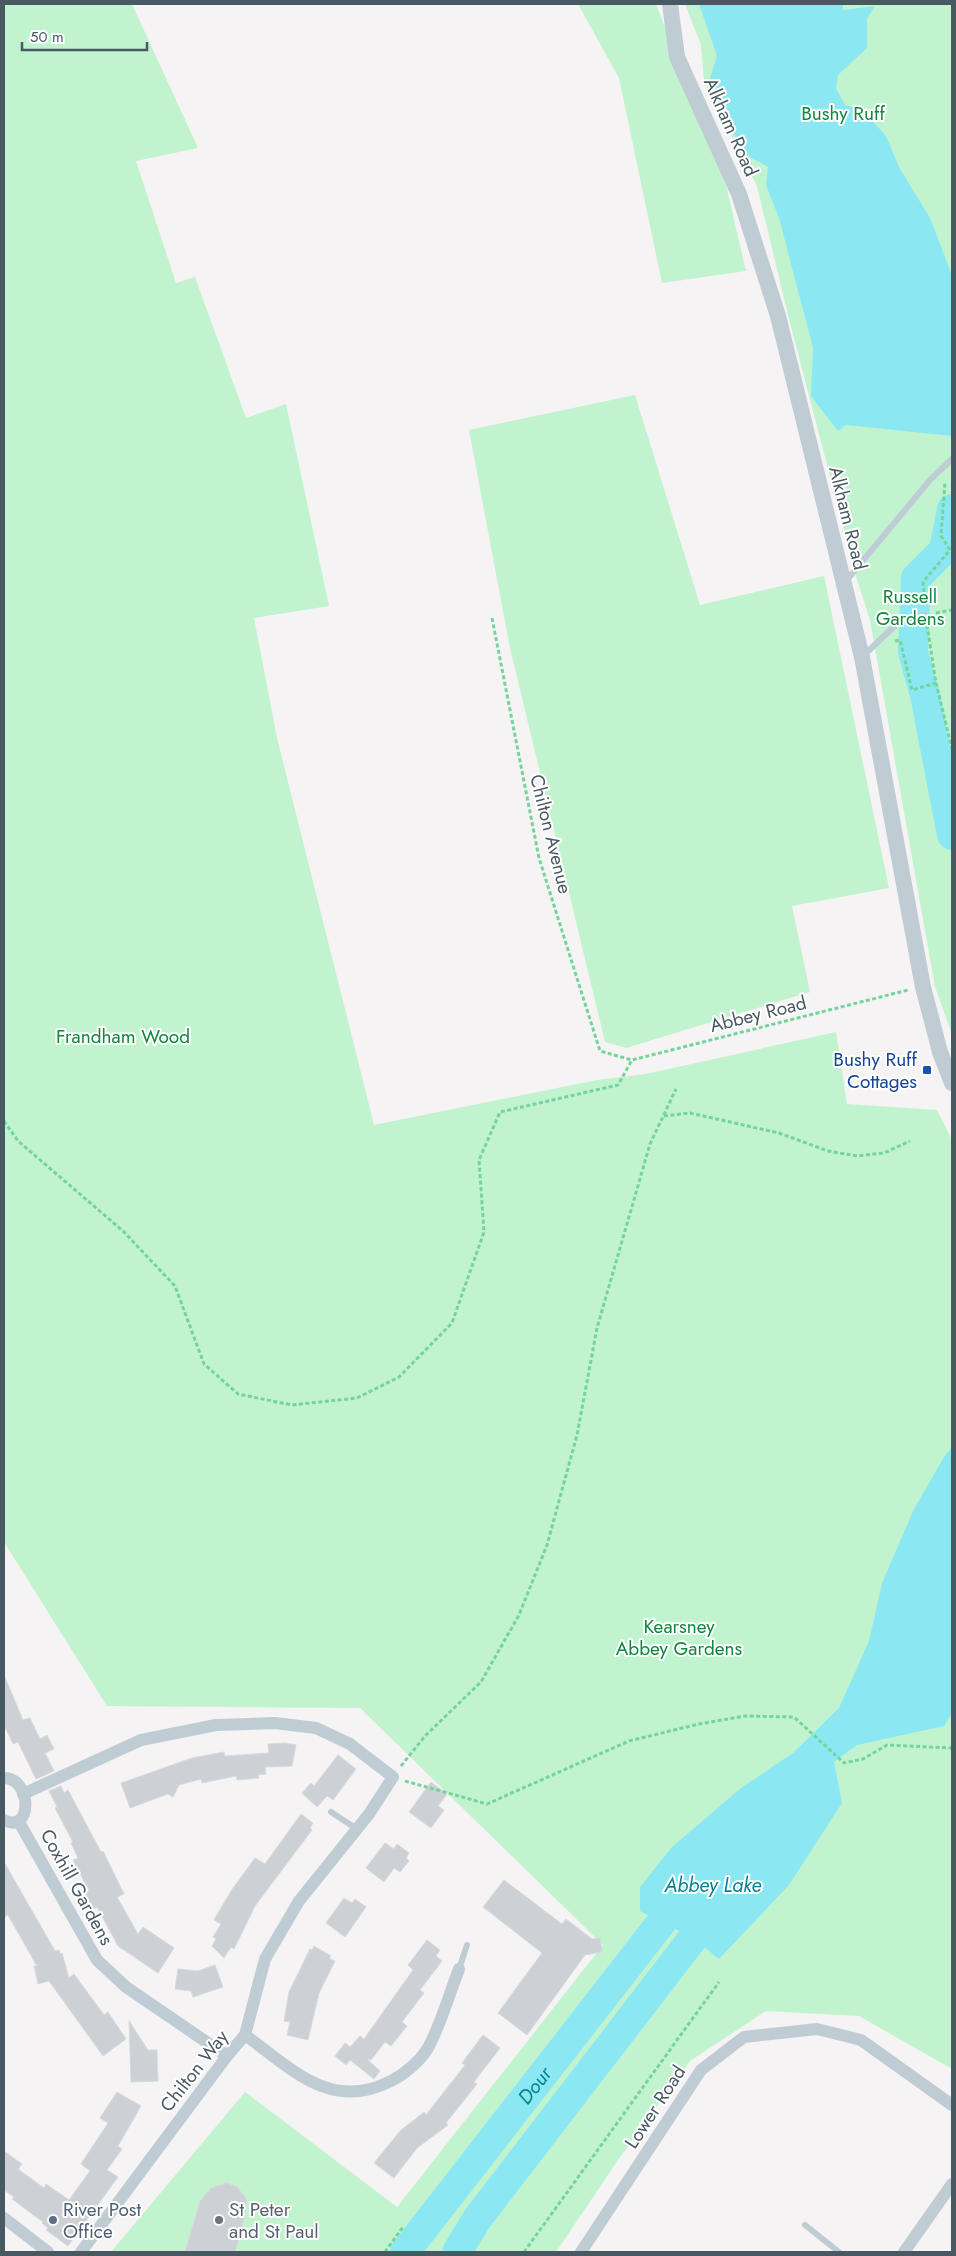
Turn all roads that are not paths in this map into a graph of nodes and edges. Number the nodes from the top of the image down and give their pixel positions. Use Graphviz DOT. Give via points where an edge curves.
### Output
graph roads {
  1 [pos="670,4"];
  2 [pos="950,461"];
  3 [pos="844,584"];
  4 [pos="926,616"];
  5 [pos="862,657"];
  6 [pos="952,1083"];
  7 [pos="4,1778"];
  8 [pos="23,1794"];
  9 [pos="331,1812"];
  10 [pos="4,1820"];
  11 [pos="19,1822"];
  12 [pos="357,1829"];
  13 [pos="467,1945"];
  14 [pos="459,1970"];
  15 [pos="245,2036"];
  16 [pos="226,2056"];
  17 [pos="952,2105"];
  18 [pos="952,2184"];
  19 [pos="4,2218"];
  20 [pos="805,2226"];
  21 [pos="48,2252"];
  22 [pos="82,2252"];
  23 [pos="581,2252"];
  24 [pos="839,2252"];
  25 [pos="904,2252"];
  1 -- 3 [label="street, Alkham Road" via="677,57 739,194 778,316"];
  2 -- 3 [label="lane" via="930,480"];
  3 -- 5 [label="street, Alkham Road"];
  4 -- 5 [label="lane" via="901,620"];
  5 -- 6 [label="street, Alkham Road" via="923,986 940,1052"];
  7 -- 8 [label="street" via="10,1778"];
  8 -- 11 [label="street, Coxhill Gardens" via="25,1815"];
  8 -- 12 [label="street, Chilton Way" via="141,1740 216,1725 275,1723 316,1728 350,1744 393,1777"];
  9 -- 12 [label="lane"];
  10 -- 11 [label="street, Coxhill Gardens" via="10,1824"];
  11 -- 16 [label="street, Coxhill Gardens" via="97,1960 126,1987"];
  12 -- 15 [label="street, Chilton Way" via="299,1900 265,1959"];
  13 -- 14 [label="lane"];
  14 -- 15 [label="street" via="427,2049 404,2074 379,2087 349,2092 325,2089 305,2079"];
  15 -- 16 [label="street, Chilton Way"];
  16 -- 22 [label="street, Chilton Way"];
  17 -- 23 [label="street, Lower Road" via="862,2040 817,2029 744,2037 701,2070"];
  18 -- 25 [label="street"];
  19 -- 21 [label="street"];
  20 -- 24 [label="lane"];
}
